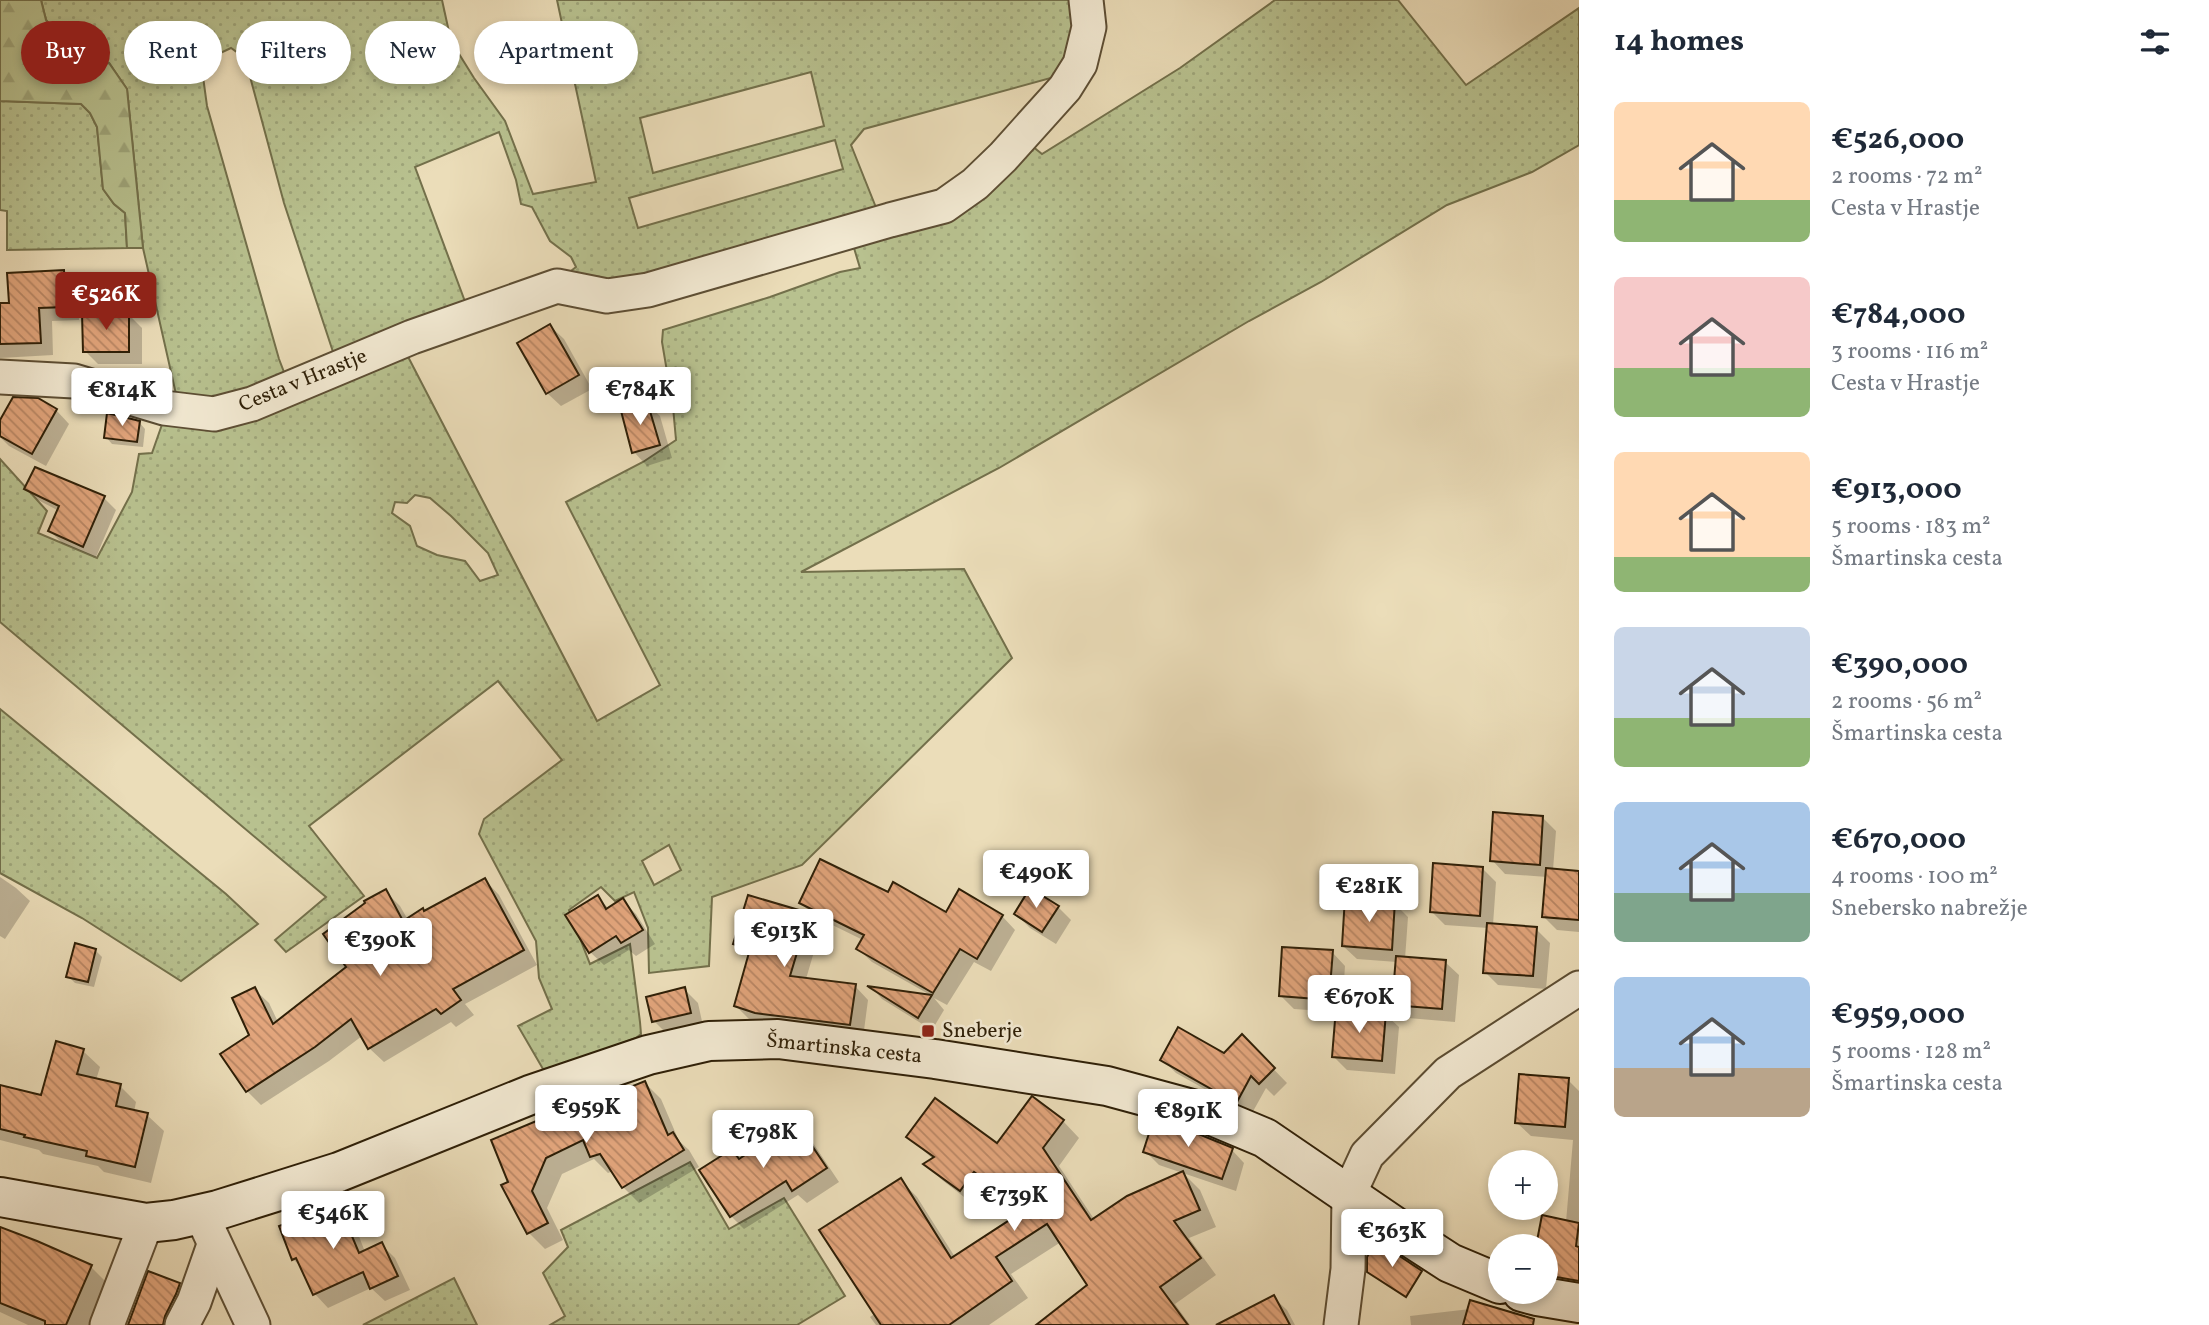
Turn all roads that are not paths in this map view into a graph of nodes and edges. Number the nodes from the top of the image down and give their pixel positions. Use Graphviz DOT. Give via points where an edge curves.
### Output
graph roads {
  1 [pos="1086,0"];
  2 [pos="0,377"];
  3 [pos="1579,988"];
  4 [pos="1349,1194"];
  5 [pos="0,1197"];
  6 [pos="146,1223"];
  7 [pos="207,1230"];
  8 [pos="1488,1279"];
  9 [pos="1558,1304"];
  10 [pos="1576,1310"];
  11 [pos="107,1325"];
  12 [pos="182,1325"];
  13 [pos="253,1325"];
  14 [pos="1341,1325"];
  1 -- 2 [label="street, Cesta v Hrastje" via="1089,27 1080,64 1065,88 1003,157 944,206 648,290 607,296 556,286 412,337 251,404 214,414 164,408 74,381"];
  3 -- 4 [label="street" via="1448,1073 1367,1155"];
  4 -- 7 [label="main road, Šmartinska cesta" via="1265,1138 1203,1112 1107,1086 778,1039 709,1041 636,1059 530,1095"];
  4 -- 8 [label="main road, Šmartinska cesta" via="1450,1263"];
  4 -- 14 [label="street" via="1348,1269"];
  5 -- 6 [label="main road, Šmartinska cesta"];
  6 -- 7 [label="main road, Šmartinska cesta"];
  6 -- 11 [label="street"];
  7 -- 12 [label="street" via="194,1302"];
  7 -- 13 [label="street"];
  9 -- 10 [label="main road"];
}
